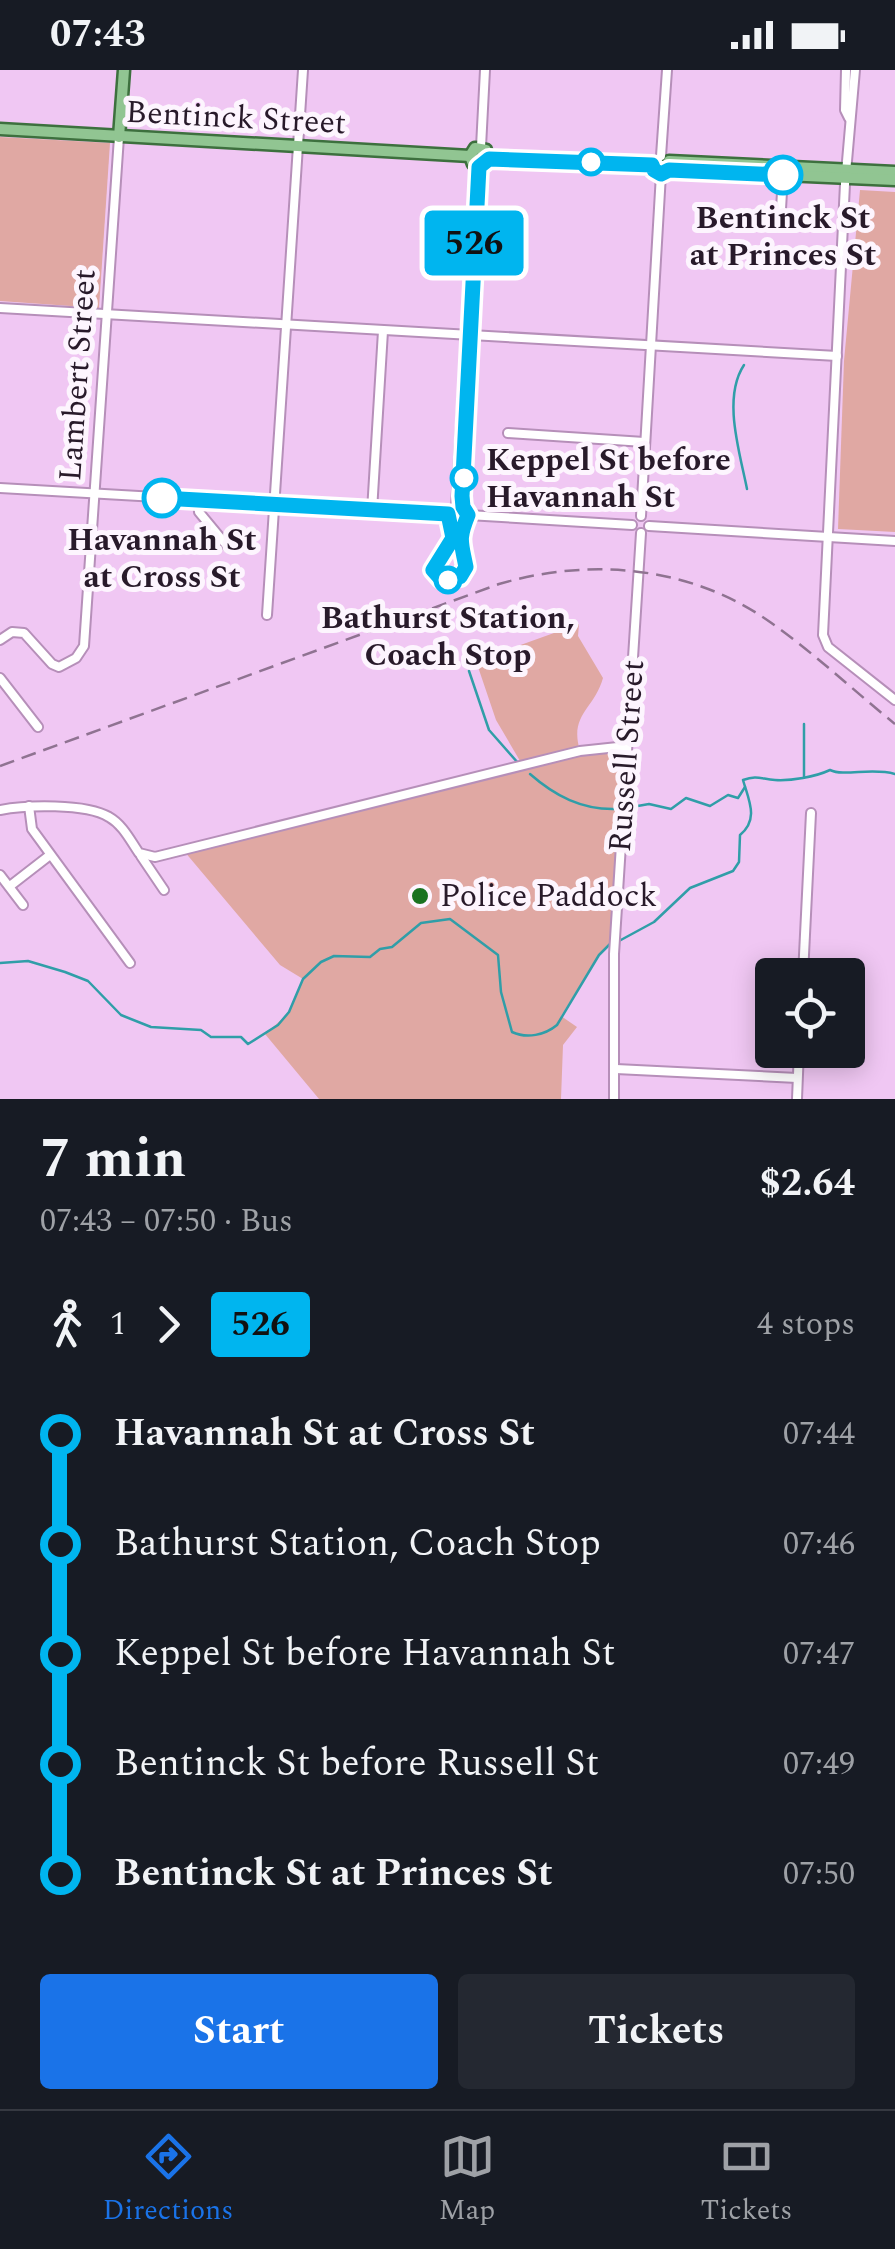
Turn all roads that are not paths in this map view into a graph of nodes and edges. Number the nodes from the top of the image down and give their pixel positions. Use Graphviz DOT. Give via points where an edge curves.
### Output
graph roads {
  1 [pos="124,70"];
  2 [pos="303,70"];
  3 [pos="485,70"];
  4 [pos="666,70"];
  5 [pos="846,70"];
  6 [pos="855,70"];
  7 [pos="848,118"];
  8 [pos="0,129"];
  9 [pos="120,136"];
  10 [pos="298,147"];
  11 [pos="480,147"];
  12 [pos="470,156"];
  13 [pos="489,159"];
  14 [pos="665,165"];
  15 [pos="479,167"];
  16 [pos="895,172"];
  17 [pos="845,173"];
  18 [pos="783,175"];
  19 [pos="895,180"];
  20 [pos="780,226"];
  21 [pos="0,308"];
  22 [pos="107,316"];
  23 [pos="288,326"];
  24 [pos="383,331"];
  25 [pos="468,336"];
  26 [pos="649,345"];
  27 [pos="837,356"];
  28 [pos="508,433"];
  29 [pos="644,442"];
  30 [pos="0,488"];
  31 [pos="96,494"];
  32 [pos="198,500"];
  33 [pos="276,504"];
  34 [pos="462,509"];
  35 [pos="372,510"];
  36 [pos="448,514"];
  37 [pos="641,516"];
  38 [pos="632,525"];
  39 [pos="649,526"];
  40 [pos="640,533"];
  41 [pos="828,537"];
  42 [pos="895,541"];
  43 [pos="228,547"];
  44 [pos="267,615"];
  45 [pos="0,640"];
  46 [pos="0,678"];
  47 [pos="895,700"];
  48 [pos="38,728"];
  49 [pos="627,746"];
  50 [pos="29,806"];
  51 [pos="0,810"];
  52 [pos="812,814"];
  53 [pos="139,852"];
  54 [pos="50,854"];
  55 [pos="0,875"];
  56 [pos="10,886"];
  57 [pos="164,890"];
  58 [pos="23,906"];
  59 [pos="804,958"];
  60 [pos="130,962"];
  61 [pos="616,1068"];
  62 [pos="798,1068"];
  63 [pos="797,1078"];
  64 [pos="614,1099"];
  65 [pos="797,1099"];
  1 -- 9 [label="main road, Lambert Street"];
  2 -- 10 [label="street"];
  3 -- 11 [label="street"];
  4 -- 14 [label="street"];
  5 -- 7 [label="street"];
  6 -- 7 [label="street"];
  7 -- 17 [label="street"];
  8 -- 9 [label="main road, Bentinck Street"];
  9 -- 10 [label="main road, Bentinck Street"];
  9 -- 22 [label="street, Lambert Street"];
  10 -- 12 [label="main road, Bentinck Street"];
  10 -- 23 [label="street"];
  11 -- 12 [label="main road"];
  11 -- 13 [label="main road"];
  12 -- 15 [label="main road"];
  13 -- 14 [label="main road" via="654,170"];
  13 -- 15 [label="main road"];
  14 -- 17 [label="main road"];
  14 -- 18 [label="main road"];
  14 -- 26 [label="street"];
  15 -- 25 [label="street"];
  16 -- 17 [label="main road"];
  17 -- 18 [label="main road"];
  17 -- 19 [label="main road"];
  17 -- 27 [label="street"];
  18 -- 20 [label="street"];
  21 -- 22 [label="street"];
  22 -- 23 [label="street"];
  22 -- 31 [label="street, Lambert Street"];
  23 -- 24 [label="street"];
  23 -- 33 [label="street"];
  24 -- 25 [label="street"];
  24 -- 35 [label="street"];
  25 -- 26 [label="street"];
  25 -- 34 [label="street"];
  26 -- 27 [label="street"];
  26 -- 29 [label="street"];
  27 -- 41 [label="street"];
  28 -- 29 [label="street"];
  29 -- 37 [label="street"];
  30 -- 31 [label="street"];
  31 -- 32 [label="street"];
  31 -- 45 [label="street, Lambert Street" via="84,646 72,662 57,667 24,632"];
  32 -- 33 [label="street"];
  32 -- 43 [label="street"];
  33 -- 35 [label="street"];
  33 -- 44 [label="street"];
  34 -- 36 [label="street"];
  34 -- 36 [label="street" via="464,523 450,522"];
  34 -- 38 [label="street"];
  35 -- 36 [label="street"];
  37 -- 38 [label="street"];
  37 -- 39 [label="street"];
  38 -- 40 [label="street"];
  39 -- 40 [label="street"];
  39 -- 41 [label="street"];
  40 -- 49 [label="street, Russell Street"];
  41 -- 42 [label="street"];
  41 -- 47 [label="street" via="823,636"];
  46 -- 48 [label="street"];
  49 -- 53 [label="street" via="580,752 184,851 148,858"];
  49 -- 61 [label="street, Russell Street" via="614,954"];
  50 -- 51 [label="street"];
  50 -- 53 [label="street" via="109,816"];
  50 -- 54 [label="street" via="32,829"];
  52 -- 59 [label="street"];
  53 -- 57 [label="street"];
  54 -- 56 [label="street"];
  54 -- 60 [label="street"];
  55 -- 56 [label="street"];
  56 -- 58 [label="street"];
  61 -- 63 [label="street"];
  61 -- 64 [label="street, Russell Street"];
  62 -- 63 [label="street"];
  63 -- 65 [label="street"];
}
